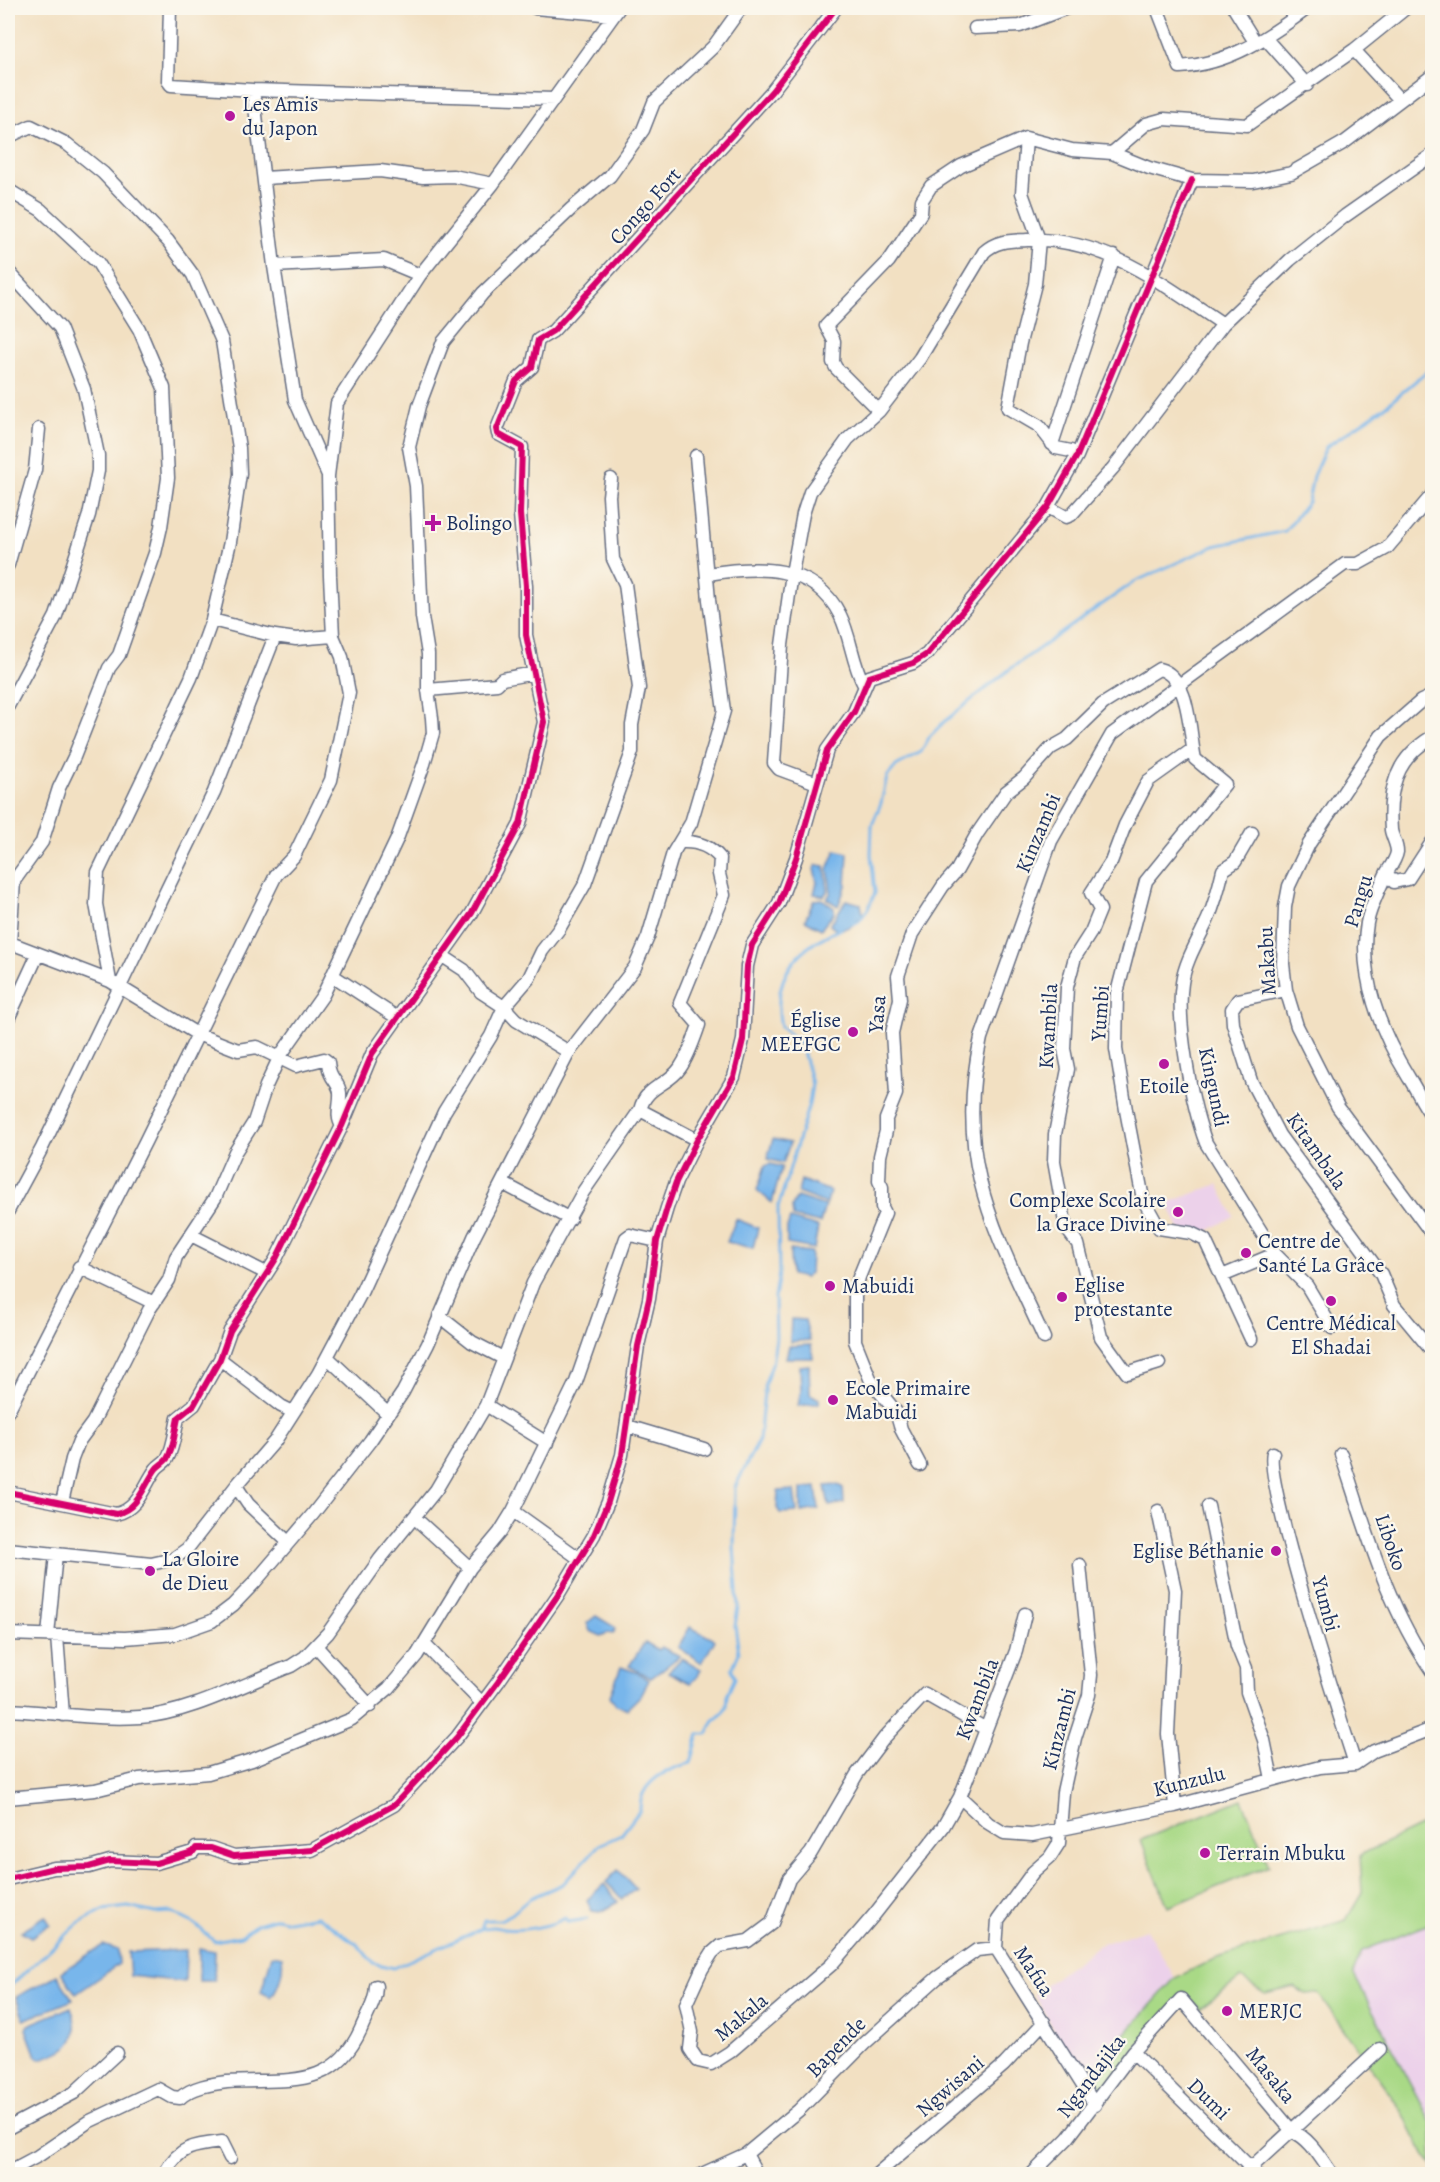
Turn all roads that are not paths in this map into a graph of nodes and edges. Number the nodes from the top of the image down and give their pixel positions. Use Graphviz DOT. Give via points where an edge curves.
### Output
graph roads {
  1 [pos="170,8"];
  2 [pos="535,8"];
  3 [pos="741,8"];
  4 [pos="836,8"];
  5 [pos="1067,8"];
  6 [pos="1157,8"];
  7 [pos="1234,8"];
  8 [pos="1308,8"];
  9 [pos="1406,8"];
  10 [pos="616,11"];
  11 [pos="975,28"];
  12 [pos="1260,41"];
  13 [pos="1354,50"];
  14 [pos="1432,76"];
  15 [pos="1307,85"];
  16 [pos="253,90"];
  17 [pos="554,99"];
  18 [pos="1400,100"];
  19 [pos="8,137"];
  20 [pos="1026,138"];
  21 [pos="1112,153"];
  22 [pos="1432,155"];
  23 [pos="264,178"];
  24 [pos="1192,180"];
  25 [pos="493,184"];
  26 [pos="8,190"];
  27 [pos="1039,240"];
  28 [pos="1114,256"];
  29 [pos="274,266"];
  30 [pos="8,271"];
  31 [pos="420,275"];
  32 [pos="1151,275"];
  33 [pos="1223,324"];
  34 [pos="879,411"];
  35 [pos="39,429"];
  36 [pos="1052,444"];
  37 [pos="696,456"];
  38 [pos="1077,456"];
  39 [pos="328,476"];
  40 [pos="611,479"];
  41 [pos="1432,495"];
  42 [pos="1048,507"];
  43 [pos="8,565"];
  44 [pos="792,573"];
  45 [pos="708,574"];
  46 [pos="212,620"];
  47 [pos="275,636"];
  48 [pos="333,636"];
  49 [pos="534,672"];
  50 [pos="864,685"];
  51 [pos="1178,686"];
  52 [pos="428,690"];
  53 [pos="1432,696"];
  54 [pos="8,706"];
  55 [pos="1432,737"];
  56 [pos="1193,749"];
  57 [pos="817,783"];
  58 [pos="1252,832"];
  59 [pos="681,842"];
  60 [pos="1432,842"];
  61 [pos="1387,873"];
  62 [pos="9,943"];
  63 [pos="38,954"];
  64 [pos="441,955"];
  65 [pos="332,975"];
  66 [pos="114,984"];
  67 [pos="1286,990"];
  68 [pos="504,1007"];
  69 [pos="404,1011"];
  70 [pos="8,1019"];
  71 [pos="197,1034"];
  72 [pos="569,1052"];
  73 [pos="280,1056"];
  74 [pos="640,1110"];
  75 [pos="1432,1116"];
  76 [pos="342,1126"];
  77 [pos="697,1140"];
  78 [pos="502,1183"];
  79 [pos="8,1210"];
  80 [pos="570,1219"];
  81 [pos="191,1234"];
  82 [pos="1432,1234"];
  83 [pos="657,1241"];
  84 [pos="1275,1254"];
  85 [pos="79,1268"];
  86 [pos="266,1273"];
  87 [pos="1222,1276"];
  88 [pos="154,1303"];
  89 [pos="440,1316"];
  90 [pos="1332,1328"];
  91 [pos="1044,1338"];
  92 [pos="1251,1339"];
  93 [pos="1431,1351"];
  94 [pos="327,1357"];
  95 [pos="503,1358"];
  96 [pos="220,1359"];
  97 [pos="1158,1363"];
  98 [pos="486,1405"];
  99 [pos="8,1411"];
  100 [pos="293,1412"];
  101 [pos="387,1413"];
  102 [pos="627,1426"];
  103 [pos="547,1443"];
  104 [pos="704,1449"];
  105 [pos="1273,1452"];
  106 [pos="1341,1454"];
  107 [pos="920,1465"];
  108 [pos="236,1486"];
  109 [pos="8,1492"];
  110 [pos="62,1502"];
  111 [pos="1208,1506"];
  112 [pos="513,1511"];
  113 [pos="1158,1511"];
  114 [pos="415,1518"];
  115 [pos="287,1541"];
  116 [pos="8,1549"];
  117 [pos="57,1554"];
  118 [pos="580,1559"];
  119 [pos="1080,1565"];
  120 [pos="470,1568"];
  121 [pos="1025,1614"];
  122 [pos="8,1634"];
  123 [pos="52,1636"];
  124 [pos="424,1644"];
  125 [pos="316,1646"];
  126 [pos="1432,1671"];
  127 [pos="482,1703"];
  128 [pos="369,1706"];
  129 [pos="8,1710"];
  130 [pos="63,1715"];
  131 [pos="986,1729"];
  132 [pos="1432,1729"];
  133 [pos="1355,1764"];
  134 [pos="1272,1779"];
  135 [pos="960,1797"];
  136 [pos="8,1798"];
  137 [pos="1175,1806"];
  138 [pos="1059,1830"];
  139 [pos="8,1879"];
  140 [pos="996,1948"];
  141 [pos="376,1986"];
  142 [pos="1181,1999"];
  143 [pos="1044,2022"];
  144 [pos="1380,2049"];
  145 [pos="1133,2052"];
  146 [pos="117,2053"];
  147 [pos="1095,2105"];
  148 [pos="8,2128"];
  149 [pos="1292,2131"];
  150 [pos="746,2154"];
  151 [pos="230,2158"];
  152 [pos="12,2168"];
  153 [pos="1251,2172"];
  154 [pos="1033,2174"];
  155 [pos="167,2175"];
  156 [pos="702,2175"];
  157 [pos="757,2175"];
  158 [pos="877,2175"];
  159 [pos="1332,2175"];
  1 -- 16 [label="street" via="171,85"];
  2 -- 10 [label="street"];
  3 -- 52 [label="street" via="713,47 654,102 643,130 610,176 483,294 443,342 419,406 409,447 416,486"];
  4 -- 49 [label="street, Congo Fort" via="772,91 554,331 538,340 532,367 516,381 497,432 522,447 526,636"];
  5 -- 11 [label="street" via="1020,26"];
  6 -- 12 [label="street" via="1180,67 1212,63"];
  7 -- 12 [label="street"];
  8 -- 12 [label="street"];
  9 -- 13 [label="street"];
  10 -- 17 [label="street"];
  12 -- 15 [label="street"];
  13 -- 15 [label="street"];
  13 -- 18 [label="street"];
  14 -- 18 [label="street"];
  15 -- 21 [label="street" via="1247,125 1152,121"];
  16 -- 17 [label="street"];
  16 -- 23 [label="street"];
  17 -- 25 [label="street"];
  18 -- 24 [label="street" via="1346,141 1291,173 1253,181"];
  19 -- 46 [label="street" via="31,126 67,144 103,173 168,241 193,275 222,341 240,474 230,543"];
  20 -- 21 [label="street" via="1072,150"];
  20 -- 27 [label="street" via="1022,193"];
  20 -- 34 [label="street" via="962,166 931,186 922,200 921,213 889,261 827,324 834,341 834,365"];
  21 -- 24 [label="street"];
  22 -- 33 [label="street" via="1290,260"];
  23 -- 25 [label="street" via="380,171 423,177 453,176"];
  23 -- 29 [label="street"];
  24 -- 32 [label="street"];
  25 -- 31 [label="street"];
  26 -- 62 [label="street" via="41,210 98,263 139,329 162,380 168,449 166,496 155,553 119,655 109,668 59,788 42,842 14,881"];
  27 -- 28 [label="street" via="1070,242"];
  27 -- 34 [label="street" via="997,243 984,252 920,358"];
  27 -- 36 [label="street" via="1035,284 1008,408 1039,426"];
  28 -- 32 [label="street"];
  28 -- 36 [label="street"];
  29 -- 31 [label="street" via="384,260"];
  29 -- 39 [label="street" via="295,400"];
  30 -- 54 [label="street" via="60,328 84,389 98,455 89,515 68,584 56,616"];
  31 -- 39 [label="street" via="338,404"];
  32 -- 33 [label="street"];
  32 -- 38 [label="street"];
  33 -- 42 [label="street" via="1113,468 1071,515 1066,517"];
  34 -- 44 [label="street" via="848,439 810,492"];
  35 -- 43 [label="street" via="37,463"];
  36 -- 38 [label="street"];
  37 -- 45 [label="street"];
  38 -- 42 [label="street"];
  39 -- 48 [label="street"];
  40 -- 68 [label="street" via="613,559 626,584 638,677 632,752 585,884 529,978"];
  41 -- 51 [label="street, Kinzambi" via="1387,548 1358,564 1345,564"];
  42 -- 50 [label="street" via="927,654 913,663 877,673"];
  44 -- 45 [label="street" via="742,570"];
  44 -- 50 [label="street" via="818,587 836,609"];
  44 -- 57 [label="street" via="777,698 774,763 779,769"];
  45 -- 59 [label="street" via="724,711 691,823"];
  46 -- 47 [label="street"];
  46 -- 66 [label="street" via="191,678 98,872 96,904"];
  47 -- 48 [label="street"];
  47 -- 66 [label="street" via="214,792"];
  48 -- 71 [label="street" via="349,693 332,776 294,856 276,875"];
  49 -- 52 [label="street" via="496,684"];
  49 -- 64 [label="street" via="544,722 520,824 472,913"];
  50 -- 57 [label="street" via="854,712 827,750"];
  51 -- 56 [label="street" via="1190,716"];
  51 -- 91 [label="street, Kinzambi" via="1112,734 1062,817 993,998 974,1070 972,1130 980,1183 1001,1247"];
  51 -- 107 [label="street, Yasa" via="1159,669 1103,704 1067,739 1051,748 1002,796 907,946 898,976 900,999 892,1033 896,1094 886,1119 879,1156 885,1213 859,1277 854,1326 858,1352 871,1381 896,1412"];
  52 -- 65 [label="street" via="433,733 424,764 397,839"];
  53 -- 67 [label="street, Makabu" via="1381,736 1307,848 1289,886 1285,907"];
  55 -- 61 [label="street, Pangu" via="1397,772 1391,788 1391,830 1397,850"];
  56 -- 87 [label="street, Yumbi" via="1200,765 1225,783 1143,888 1117,993 1116,1048 1143,1199 1159,1228 1191,1233 1205,1240"];
  56 -- 97 [label="street, Kwambila" via="1148,781 1111,862 1091,893 1100,910 1075,957 1067,987 1064,1049 1068,1069 1055,1134 1054,1161 1066,1228 1078,1244 1101,1337 1127,1373"];
  57 -- 77 [label="street" via="779,903 752,945 743,1040 734,1077"];
  58 -- 84 [label="street, Kingundi" via="1235,862 1223,870 1213,908 1187,964 1181,1015 1203,1134"];
  59 -- 72 [label="street" via="673,853 635,967"];
  59 -- 74 [label="street" via="700,843 714,850 720,858 718,874 724,895 680,1003 699,1025 690,1050 679,1070 643,1097"];
  60 -- 61 [label="street" via="1408,879 1394,882"];
  61 -- 75 [label="street, Pangu" via="1367,923 1365,963 1384,1032"];
  62 -- 63 [label="street"];
  63 -- 66 [label="street"];
  63 -- 70 [label="street"];
  64 -- 68 [label="street" via="464,970 482,992"];
  64 -- 69 [label="street"];
  65 -- 69 [label="street" via="396,1017"];
  65 -- 73 [label="street" via="320,1000"];
  66 -- 71 [label="street"];
  66 -- 79 [label="street" via="42,1148"];
  67 -- 82 [label="street, Makabu" via="1297,1026 1338,1107"];
  67 -- 93 [label="street, Kitambala" via="1238,1000 1232,1009 1251,1081 1279,1135 1381,1274 1394,1305"];
  68 -- 72 [label="street" via="516,1020"];
  68 -- 94 [label="street" via="434,1133 365,1286"];
  69 -- 76 [label="street" via="372,1054"];
  71 -- 73 [label="street" via="238,1050 257,1047"];
  71 -- 85 [label="street"];
  72 -- 78 [label="street"];
  73 -- 76 [label="street" via="296,1066 320,1059 328,1062 328,1073 340,1092 338,1119"];
  73 -- 81 [label="street" via="252,1125"];
  74 -- 77 [label="street"];
  74 -- 80 [label="street" via="604,1159"];
  76 -- 86 [label="street"];
  77 -- 83 [label="street" via="676,1182"];
  78 -- 80 [label="street"];
  78 -- 89 [label="street"];
  80 -- 95 [label="street" via="533,1284"];
  81 -- 86 [label="street"];
  81 -- 88 [label="street"];
  83 -- 102 [label="street"];
  83 -- 103 [label="street" via="630,1235 626,1238 576,1382"];
  84 -- 87 [label="street"];
  84 -- 90 [label="street, Kingundi" via="1307,1286"];
  85 -- 88 [label="street"];
  85 -- 99 [label="street"];
  86 -- 96 [label="street" via="230,1330"];
  87 -- 92 [label="street, Yumbi"];
  88 -- 110 [label="street" via="79,1442"];
  89 -- 95 [label="street" via="470,1340"];
  89 -- 101 [label="street" via="403,1392"];
  94 -- 100 [label="street"];
  94 -- 101 [label="street"];
  95 -- 98 [label="street"];
  96 -- 100 [label="street"];
  96 -- 110 [label="street" via="194,1405 178,1418 167,1459 132,1506 116,1514"];
  98 -- 103 [label="street"];
  98 -- 114 [label="street"];
  100 -- 108 [label="street" via="275,1441"];
  101 -- 115 [label="street" via="330,1493"];
  102 -- 104 [label="street"];
  102 -- 118 [label="street" via="608,1502"];
  103 -- 112 [label="street"];
  105 -- 133 [label="street, Yumbi" via="1270,1460 1276,1491 1306,1607"];
  106 -- 126 [label="street, Liboko" via="1395,1610"];
  108 -- 115 [label="street" via="248,1504"];
  108 -- 117 [label="street" via="187,1549 173,1559 152,1564"];
  109 -- 110 [label="street"];
  111 -- 134 [label="street" via="1237,1646 1246,1668 1247,1692 1264,1740"];
  112 -- 118 [label="street"];
  112 -- 120 [label="street"];
  113 -- 137 [label="street" via="1175,1590 1168,1734"];
  114 -- 120 [label="street"];
  114 -- 125 [label="street"];
  115 -- 123 [label="street" via="233,1605 199,1628 125,1638"];
  116 -- 117 [label="street"];
  117 -- 123 [label="street"];
  118 -- 127 [label="street"];
  119 -- 138 [label="street, Kinzambi" via="1090,1675"];
  120 -- 124 [label="street"];
  121 -- 131 [label="street, Kwambila" via="1016,1651"];
  122 -- 123 [label="street"];
  123 -- 130 [label="street"];
  124 -- 127 [label="street"];
  124 -- 128 [label="street" via="389,1688"];
  125 -- 128 [label="street"];
  125 -- 130 [label="street" via="291,1666 190,1706 141,1717"];
  127 -- 139 [label="street" via="457,1737 394,1805 312,1850 234,1856 211,1848 196,1848 156,1863 110,1861"];
  128 -- 136 [label="street" via="343,1724 295,1744 208,1773 139,1779 94,1791"];
  129 -- 130 [label="street"];
  131 -- 135 [label="street, Kwambila"];
  131 -- 135 [label="street, Makala" via="926,1694 897,1723 857,1774 811,1853 789,1879 772,1923 748,1941 720,1946 702,1969 686,2004 692,2032 690,2049 698,2061 711,2064 730,2052 831,1965 943,1827"];
  132 -- 133 [label="street, Kunzulu" via="1374,1751"];
  133 -- 134 [label="street, Kunzulu" via="1320,1767"];
  134 -- 137 [label="street, Kunzulu"];
  135 -- 138 [label="street, Kunzulu" via="988,1823 1009,1835"];
  137 -- 138 [label="street, Kunzulu"];
  138 -- 140 [label="street, Mafua" via="1055,1851 1033,1872 998,1920"];
  140 -- 143 [label="street, Mafua"];
  140 -- 150 [label="street, Bapende" via="977,1950 937,1978 864,2044 812,2099"];
  141 -- 152 [label="street" via="374,2004 354,2045 330,2069 300,2080 214,2083 187,2091 180,2098 158,2089 88,2122"];
  142 -- 145 [label="street, Ngandajika"];
  142 -- 149 [label="street, Masaka"];
  143 -- 147 [label="street, Mafua"];
  143 -- 158 [label="street, Ngwisani" via="1004,2065"];
  144 -- 149 [label="street"];
  145 -- 147 [label="street, Ngandajika"];
  145 -- 153 [label="street, Dumi"];
  146 -- 148 [label="street" via="74,2093"];
  147 -- 154 [label="street, Ngandajika"];
  149 -- 153 [label="street"];
  149 -- 159 [label="street, Masaka" via="1305,2138"];
  150 -- 156 [label="street, Bapende"];
  150 -- 157 [label="street"];
  151 -- 155 [label="street" via="222,2142 191,2146 174,2157"];
}
